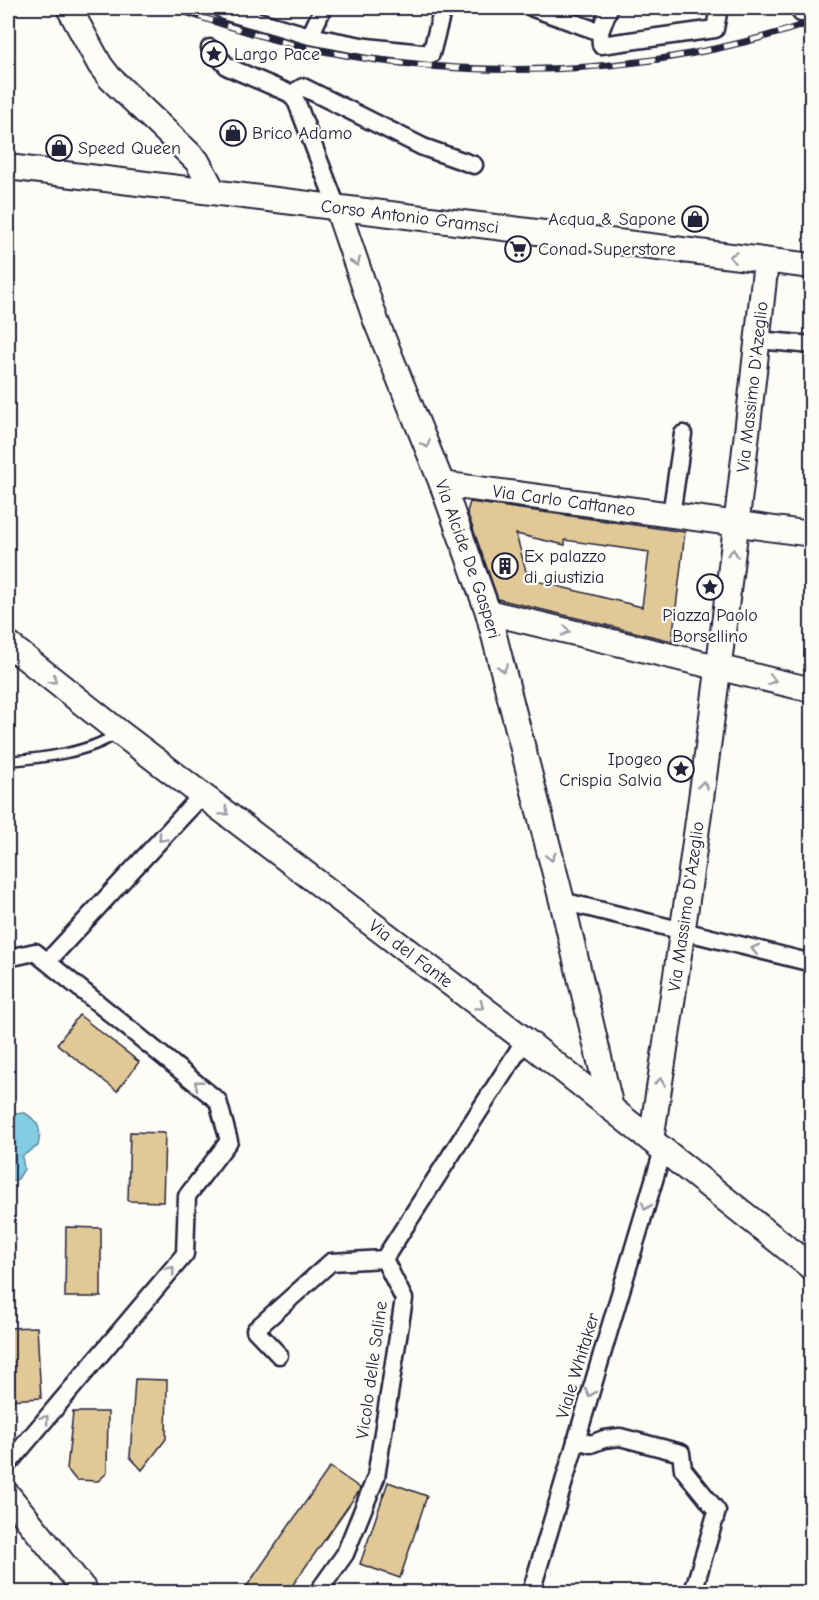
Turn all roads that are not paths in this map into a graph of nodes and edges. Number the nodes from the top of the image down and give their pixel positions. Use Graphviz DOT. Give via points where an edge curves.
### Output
graph roads {
  1 [pos="69,8"];
  2 [pos="78,8"];
  3 [pos="323,8"];
  4 [pos="443,8"];
  5 [pos="533,8"];
  6 [pos="609,8"];
  7 [pos="719,8"];
  8 [pos="224,10"];
  9 [pos="83,32"];
  10 [pos="310,36"];
  11 [pos="601,39"];
  12 [pos="210,48"];
  13 [pos="291,94"];
  14 [pos="474,165"];
  15 [pos="8,167"];
  16 [pos="214,192"];
  17 [pos="337,207"];
  18 [pos="766,261"];
  19 [pos="812,266"];
  20 [pos="758,340"];
  21 [pos="812,345"];
  22 [pos="683,434"];
  23 [pos="442,484"];
  24 [pos="679,516"];
  25 [pos="741,520"];
  26 [pos="812,534"];
  27 [pos="488,612"];
  28 [pos="8,644"];
  29 [pos="723,670"];
  30 [pos="812,690"];
  31 [pos="119,732"];
  32 [pos="8,761"];
  33 [pos="202,795"];
  34 [pos="562,901"];
  35 [pos="684,931"];
  36 [pos="8,958"];
  37 [pos="47,962"];
  38 [pos="812,963"];
  39 [pos="525,1040"];
  40 [pos="610,1108"];
  41 [pos="657,1145"];
  42 [pos="384,1258"];
  43 [pos="812,1268"];
  44 [pos="279,1355"];
  45 [pos="576,1440"];
  46 [pos="8,1464"];
  47 [pos="8,1495"];
  48 [pos="86,1593"];
  49 [pos="318,1593"];
  50 [pos="531,1593"];
  51 [pos="693,1593"];
  1 -- 9 [label="street"];
  2 -- 9 [label="street"];
  3 -- 10 [label="street"];
  4 -- 10 [label="street" via="431,54"];
  5 -- 11 [label="street"];
  6 -- 11 [label="street"];
  7 -- 11 [label="street" via="715,29"];
  8 -- 10 [label="street"];
  9 -- 16 [label="street" via="110,78 197,161"];
  12 -- 13 [label="street" via="228,67"];
  13 -- 14 [label="street" via="303,87 423,147"];
  13 -- 17 [label="street, Via Alcide De Gasperi"];
  15 -- 16 [label="street, Corso Antonio Gramsci"];
  16 -- 17 [label="street, Corso Antonio Gramsci"];
  18 -- 17 [label="street, Corso Antonio Gramsci, one-way"];
  17 -- 23 [label="street, Via Alcide De Gasperi, one-way" via="376,321"];
  18 -- 19 [label="street, Corso Antonio Gramsci"];
  18 -- 20 [label="street, Via Massimo D'Azeglio"];
  20 -- 21 [label="street"];
  20 -- 25 [label="street, Via Massimo D'Azeglio"];
  22 -- 24 [label="street"];
  23 -- 24 [label="street, Via Carlo Cattaneo"];
  23 -- 27 [label="street, Via Alcide De Gasperi"];
  24 -- 25 [label="street, Via Carlo Cattaneo"];
  25 -- 26 [label="street"];
  29 -- 25 [label="street, Via Massimo D'Azeglio, one-way"];
  27 -- 29 [label="street, one-way"];
  27 -- 34 [label="street, Via Alcide De Gasperi, one-way"];
  28 -- 31 [label="street, Via del Fante, one-way"];
  29 -- 30 [label="street, one-way"];
  35 -- 29 [label="street, Via Massimo D'Azeglio, one-way"];
  31 -- 32 [label="lane" via="102,743"];
  31 -- 33 [label="street, Via del Fante"];
  33 -- 37 [label="street, one-way"];
  33 -- 39 [label="street, Via del Fante, one-way"];
  34 -- 35 [label="street"];
  34 -- 40 [label="street, Via Alcide De Gasperi"];
  38 -- 35 [label="street, one-way"];
  41 -- 35 [label="street, Via Massimo D'Azeglio, one-way"];
  36 -- 37 [label="street" via="34,952"];
  46 -- 37 [label="street, one-way" via="185,1254 188,1196 229,1141 218,1101"];
  39 -- 40 [label="street, Via del Fante"];
  39 -- 42 [label="street"];
  40 -- 41 [label="street, Via del Fante"];
  41 -- 43 [label="street, Via del Fante"];
  41 -- 45 [label="street, Viale Whitaker, one-way"];
  42 -- 44 [label="street" via="331,1262 255,1330"];
  42 -- 49 [label="street, Vicolo delle Saline" via="404,1299 376,1477 345,1554"];
  45 -- 50 [label="street, Viale Whitaker"];
  45 -- 51 [label="street" via="591,1444 620,1437 681,1453 683,1469 717,1511"];
  47 -- 48 [label="street"];
}
